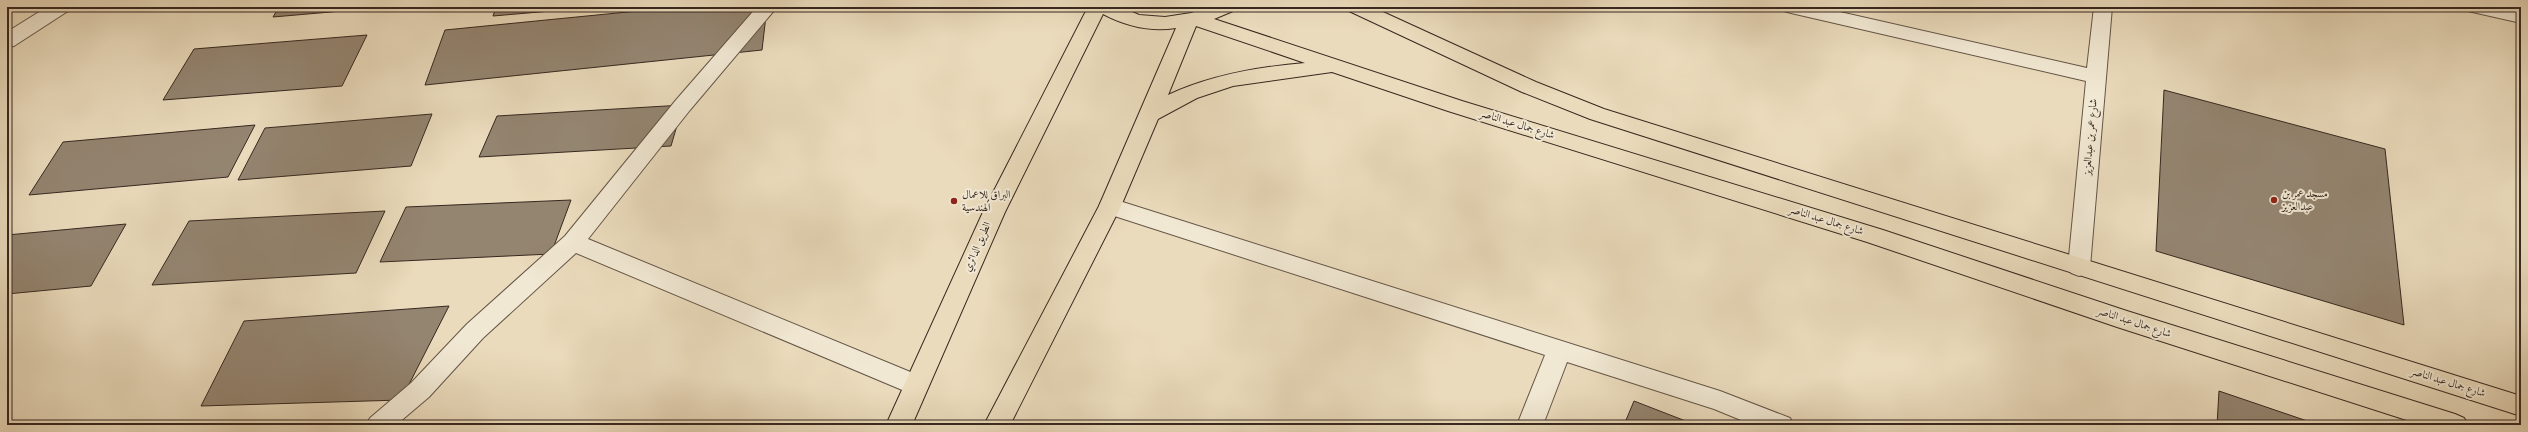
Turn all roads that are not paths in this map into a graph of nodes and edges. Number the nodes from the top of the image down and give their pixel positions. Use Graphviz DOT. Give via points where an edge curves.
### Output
graph roads {
  1 [pos="61,7"];
  2 [pos="768,7"];
  3 [pos="1097,7"];
  4 [pos="1106,7"];
  5 [pos="1226,7"];
  6 [pos="1356,7"];
  7 [pos="1791,7"];
  8 [pos="2103,7"];
  9 [pos="2475,7"];
  10 [pos="1375,12"];
  11 [pos="2521,17"];
  12 [pos="1193,21"];
  13 [pos="7,41"];
  14 [pos="1344,70"];
  15 [pos="2096,77"];
  16 [pos="1148,116"];
  17 [pos="1110,206"];
  18 [pos="573,242"];
  19 [pos="2079,267"];
  20 [pos="1559,350"];
  21 [pos="916,385"];
  22 [pos="2521,406"];
  23 [pos="379,425"];
  24 [pos="899,425"];
  25 [pos="997,425"];
  26 [pos="1530,425"];
  27 [pos="1781,425"];
  28 [pos="2455,425"];
  1 -- 13 [label="street"];
  2 -- 18 [label="street" via="683,105"];
  3 -- 21 [label="main road, الطريق الدائري" via="994,212"];
  4 -- 12 [label="main road" via="1116,14 1138,21 1163,24"];
  5 -- 12 [label="main road"];
  6 -- 10 [label="main road, شارع جمال عبد الناصر"];
  7 -- 15 [label="street"];
  8 -- 15 [label="street, شارع عمر بن عبدالعزيز"];
  9 -- 11 [label="street"];
  10 -- 19 [label="main road, شارع جمال عبد الناصر" via="1529,87 1597,114"];
  12 -- 14 [label="main road, شارع جمال عبد الناصر"];
  12 -- 16 [label="main road"];
  14 -- 16 [label="main road" via="1298,70 1237,78 1208,85 1171,100"];
  14 -- 28 [label="main road, شارع جمال عبد الناصر" via="1875,236 2125,320"];
  15 -- 19 [label="street, شارع عمر بن عبدالعزيز"];
  16 -- 17 [label="main road"];
  17 -- 20 [label="street"];
  17 -- 25 [label="main road"];
  18 -- 21 [label="street"];
  18 -- 23 [label="street" via="475,331 420,390"];
  19 -- 22 [label="main road, شارع جمال عبد الناصر"];
  20 -- 26 [label="street"];
  20 -- 27 [label="street" via="1720,401"];
  21 -- 24 [label="main road, الطريق الدائري"];
}
